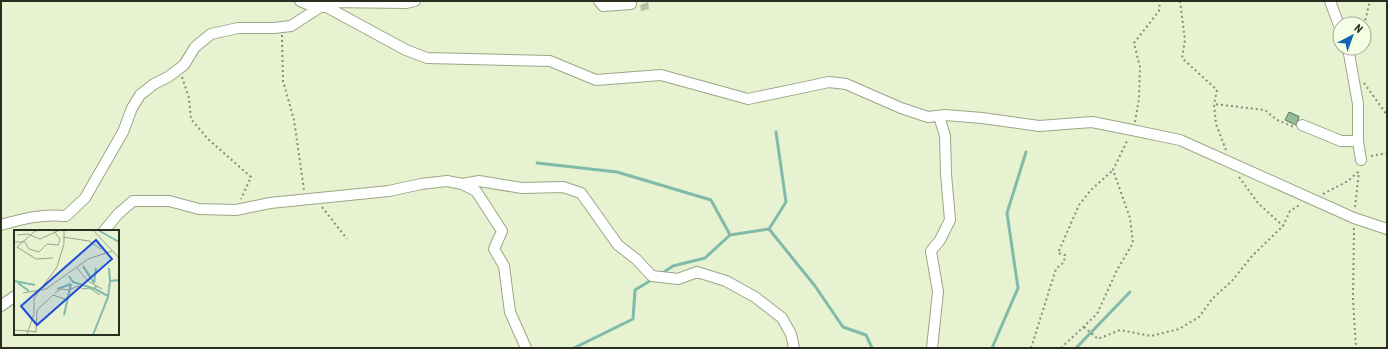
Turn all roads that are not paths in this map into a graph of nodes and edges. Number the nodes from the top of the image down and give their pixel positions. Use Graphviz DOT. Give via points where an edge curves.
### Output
graph roads {
  1 [pos="300,1"];
  2 [pos="415,1"];
  3 [pos="599,1"];
  4 [pos="1330,1"];
  5 [pos="323,4"];
  6 [pos="631,4"];
  7 [pos="1336,16"];
  8 [pos="1349,56"];
  9 [pos="939,116"];
  10 [pos="1302,125"];
  11 [pos="1358,141"];
  12 [pos="1361,160"];
  13 [pos="462,184"];
  14 [pos="1,225"];
  15 [pos="1387,229"];
  16 [pos="105,230"];
  17 [pos="14,297"];
  18 [pos="1,306"];
  19 [pos="526,348"];
  20 [pos="794,348"];
  21 [pos="932,348"];
  1 -- 5 [label="street" via="307,4"];
  2 -- 5 [label="street"];
  3 -- 6 [label="street" via="603,6"];
  4 -- 7 [label="street"];
  5 -- 9 [label="street" via="406,50 427,58 550,61 596,80 661,75 748,99 829,82 846,84 928,117"];
  5 -- 14 [label="street" via="291,26 238,28 211,34 195,47 184,65 140,95 123,132 85,198 66,216 46,214"];
  8 -- 11 [label="street" via="1358,104"];
  9 -- 15 [label="street" via="982,118 1039,126 1092,122 1180,140 1354,218"];
  9 -- 21 [label="street" via="945,136 950,220 931,251 938,292"];
  10 -- 11 [label="street" via="1341,141"];
  11 -- 12 [label="street"];
  13 -- 16 [label="street" via="421,184 389,191 236,210 199,209 169,201 133,201"];
  13 -- 19 [label="street" via="476,191 502,231 494,249 504,266 510,312"];
  13 -- 20 [label="street" via="479,181 522,188 563,187 581,193 618,244 652,276 678,279 697,272 726,281 756,297 782,318 791,334"];
  17 -- 18 [label="street"];
}
